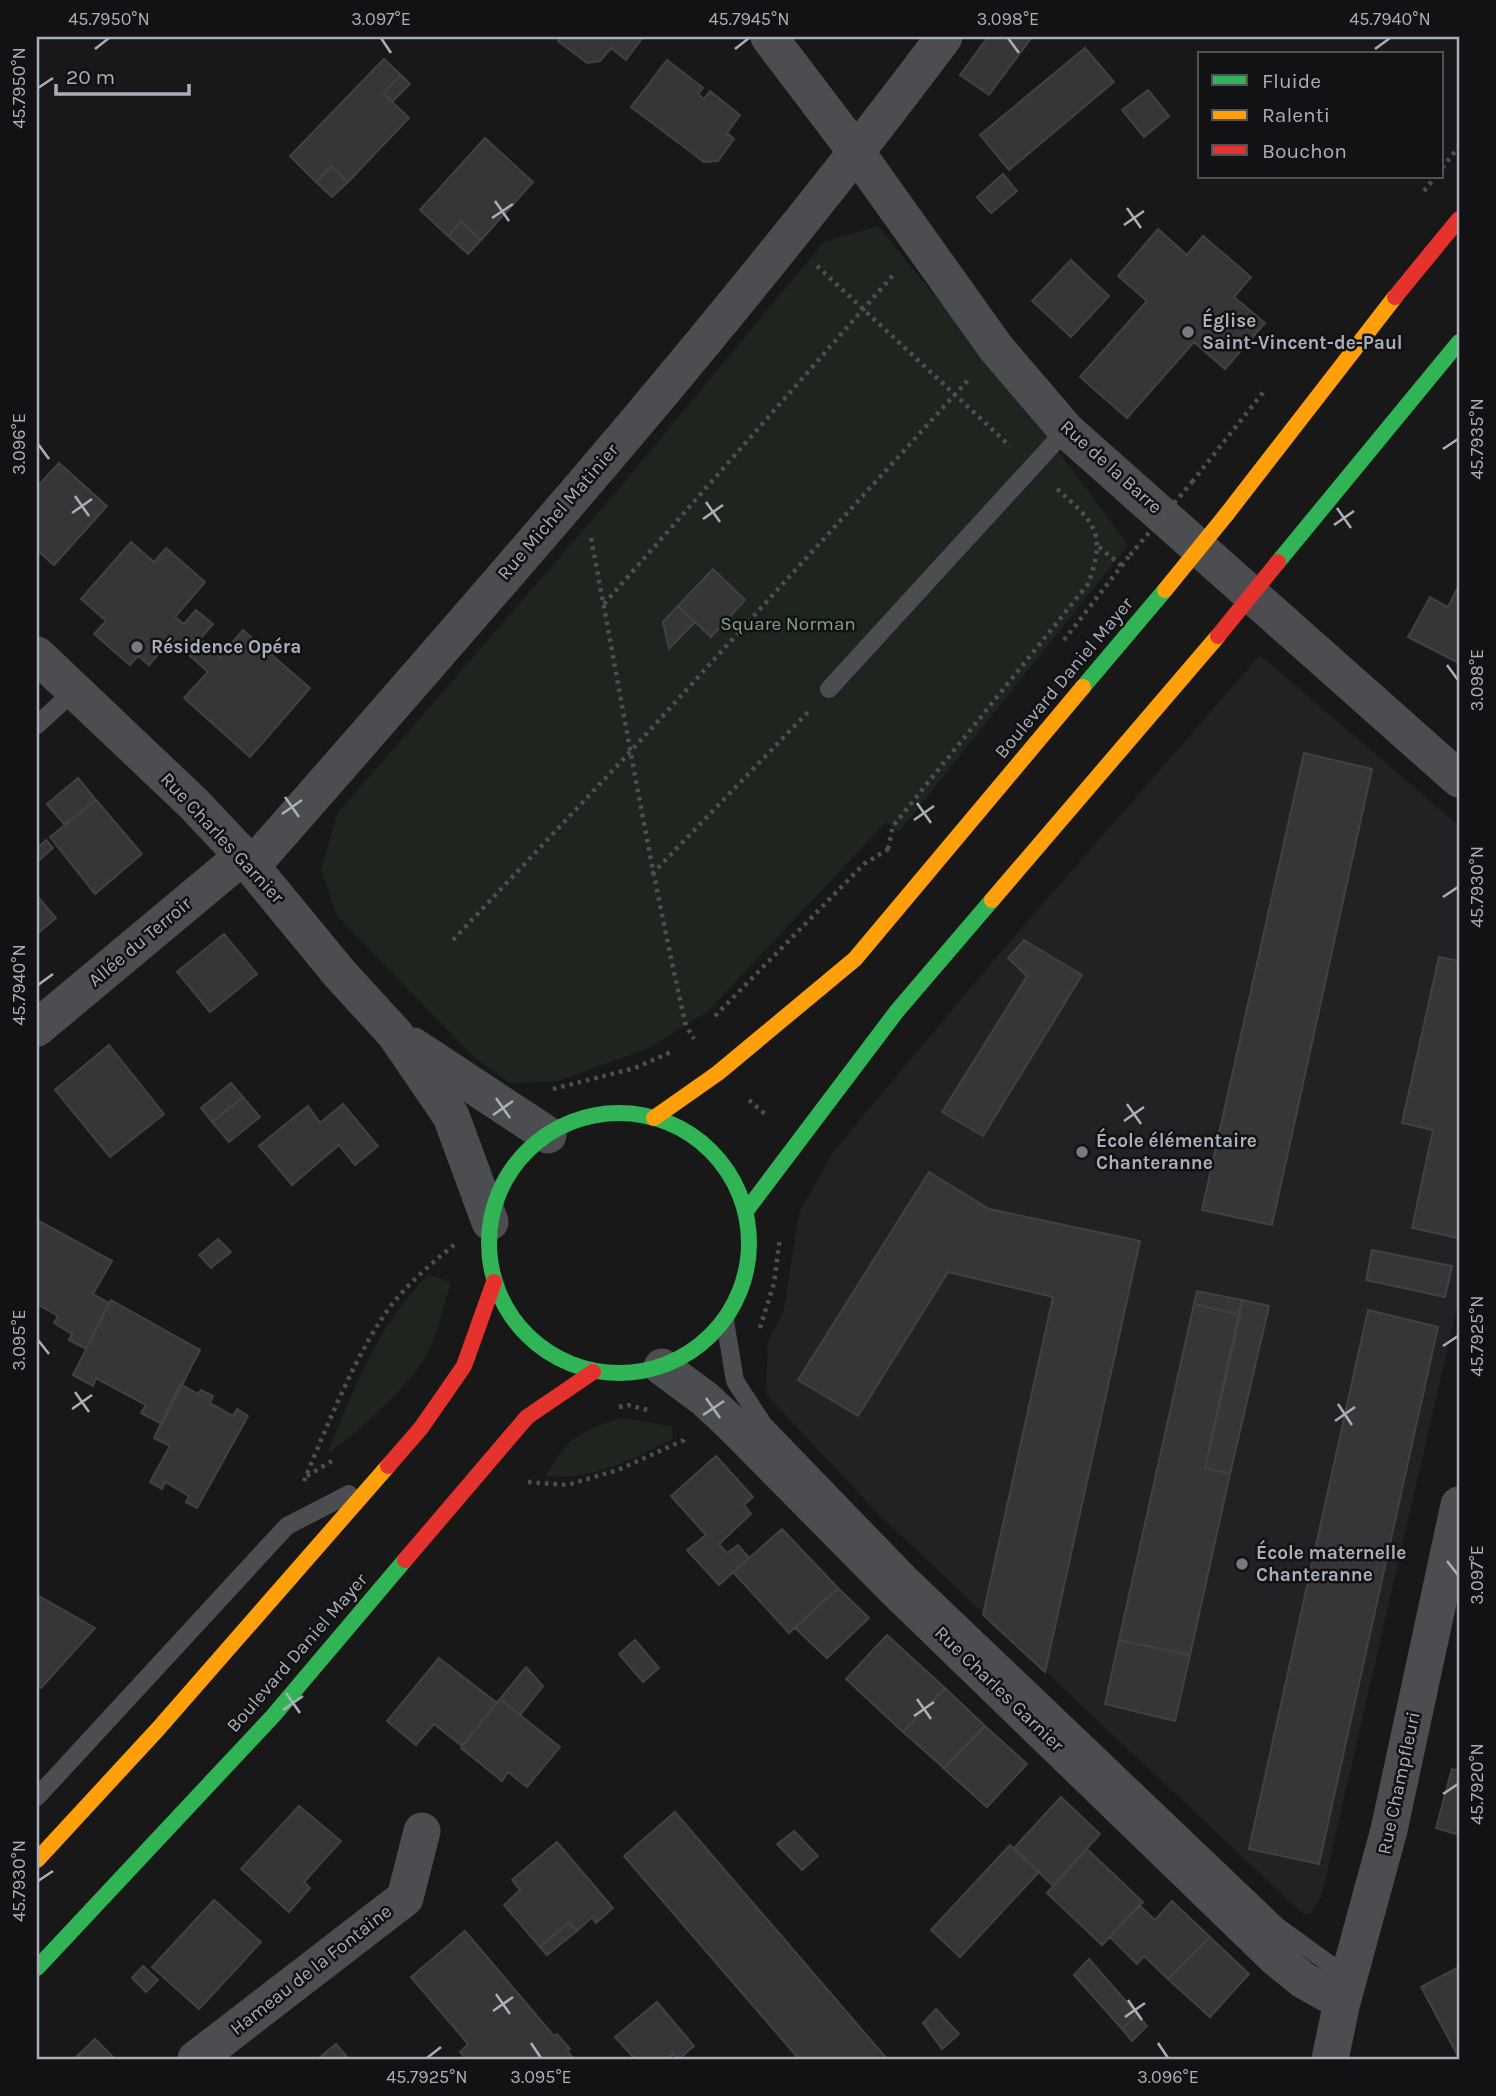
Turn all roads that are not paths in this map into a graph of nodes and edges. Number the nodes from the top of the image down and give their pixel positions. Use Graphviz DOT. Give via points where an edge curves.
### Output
graph roads {
  1 [pos="769,37"];
  2 [pos="944,37"];
  3 [pos="857,153"];
  4 [pos="1459,219"];
  5 [pos="1459,342"];
  6 [pos="1066,430"];
  7 [pos="37,655"];
  8 [pos="829,689"];
  9 [pos="74,691"];
  10 [pos="37,725"];
  11 [pos="1459,779"];
  12 [pos="248,861"];
  13 [pos="37,1028"];
  14 [pos="395,1034"];
  15 [pos="654,1118"];
  16 [pos="548,1135"];
  17 [pos="746,1211"];
  18 [pos="476,1230"];
  19 [pos="494,1282"];
  20 [pos="725,1321"];
  21 [pos="662,1367"];
  22 [pos="593,1372"];
  23 [pos="720,1390"];
  24 [pos="371,1483"];
  25 [pos="1459,1504"];
  26 [pos="37,1797"];
  27 [pos="422,1831"];
  28 [pos="37,1860"];
  29 [pos="37,1968"];
  30 [pos="1346,1991"];
  31 [pos="196,2059"];
  32 [pos="1330,2059"];
  1 -- 3 [label="street, Rue de la Barre"];
  2 -- 3 [label="street, Rue Michel Matinier"];
  3 -- 6 [label="street, Rue de la Barre" via="996,348"];
  3 -- 12 [label="street, Rue Michel Matinier" via="601,463"];
  4 -- 15 [label="main road, Boulevard Daniel Mayer, bridge" via="1165,590 855,959 718,1073"];
  5 -- 17 [label="main road, bridge" via="1218,636 897,1011"];
  6 -- 8 [label="lane"];
  6 -- 11 [label="street, Rue de la Barre"];
  7 -- 9 [label="street, Rue Charles Garnier"];
  9 -- 10 [label="lane"];
  9 -- 12 [label="street, Rue Charles Garnier"];
  12 -- 13 [label="street, Allée du Terroir"];
  12 -- 14 [label="street, Rue Charles Garnier"];
  14 -- 16 [label="street, Rue Charles Garnier"];
  14 -- 18 [label="street, Rue Charles Garnier" via="451,1116"];
  15 -- 16 [label="main road" via="607,1114 576,1120"];
  15 -- 17 [label="main road" via="675,1125 707,1146 732,1175"];
  16 -- 18 [label="main road" via="520,1158"];
  17 -- 20 [label="main road" via="750,1250 742,1290"];
  18 -- 19 [label="main road" via="489,1252"];
  19 -- 22 [label="main road" via="508,1314 531,1341 559,1360"];
  19 -- 24 [label="main road" via="464,1366 421,1428"];
  20 -- 21 [label="main road"];
  20 -- 23 [label="lane"];
  21 -- 22 [label="main road" via="628,1374"];
  21 -- 23 [label="street, Rue Charles Garnier"];
  22 -- 29 [label="main road, Boulevard Daniel Mayer" via="527,1417 273,1716"];
  23 -- 30 [label="street, Rue Charles Garnier" via="895,1589 1276,1958 1303,1980"];
  24 -- 26 [label="lane" via="287,1526"];
  24 -- 28 [label="main road" via="158,1729"];
  25 -- 30 [label="street, Rue Champfleuri" via="1389,1830"];
  27 -- 31 [label="street, Hameau de la Fontaine" via="405,1898"];
  30 -- 32 [label="street, Rue Champfleuri"];
}
